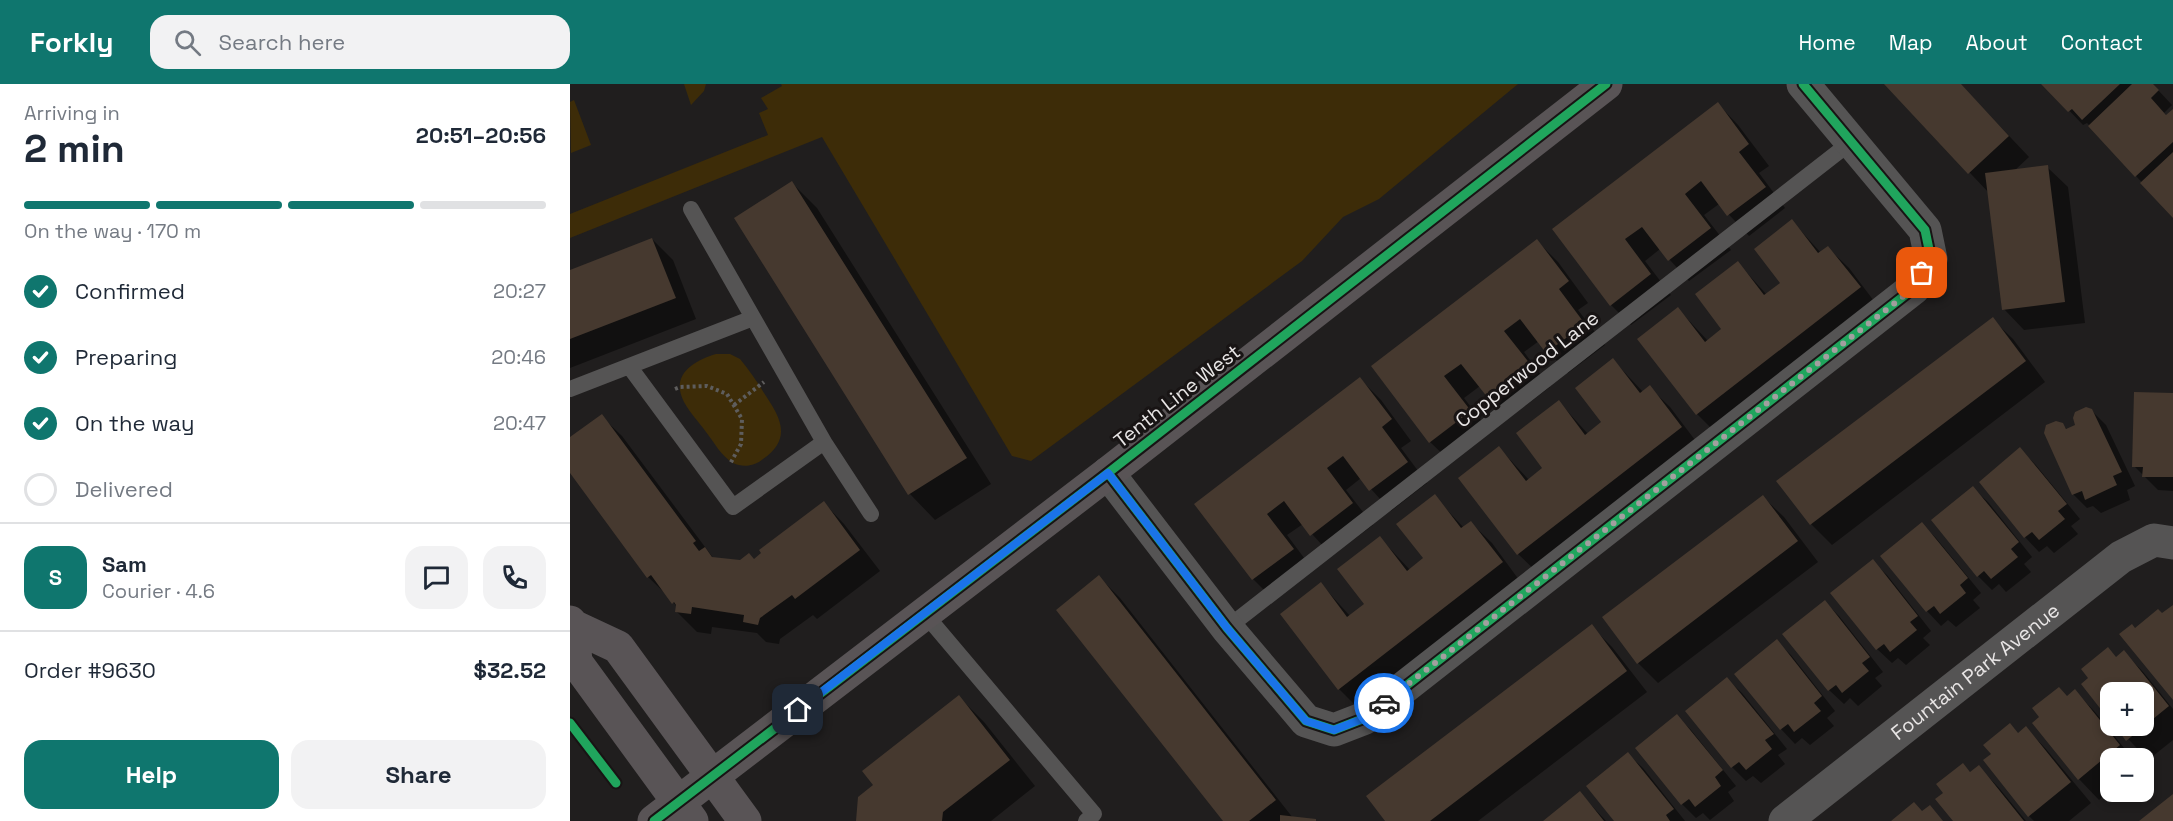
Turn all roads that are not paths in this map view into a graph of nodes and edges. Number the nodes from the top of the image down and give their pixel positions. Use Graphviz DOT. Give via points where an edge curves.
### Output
graph roads {
  1 [pos="1606,84"];
  2 [pos="1803,84"];
  3 [pos="1851,142"];
  4 [pos="692,209"];
  5 [pos="753,318"];
  6 [pos="629,366"];
  7 [pos="570,389"];
  8 [pos="824,442"];
  9 [pos="1108,473"];
  10 [pos="871,514"];
  11 [pos="2173,543"];
  12 [pos="924,613"];
  13 [pos="572,624"];
  14 [pos="1227,628"];
  15 [pos="712,776"];
  16 [pos="674,815"];
  17 [pos="745,821"];
  18 [pos="1086,821"];
  19 [pos="1785,821"];
  1 -- 9 [label="street, Tenth Line West"];
  2 -- 3 [label="street"];
  3 -- 14 [label="lane, Copperwood Lane"];
  3 -- 14 [label="street" via="1925,230 1931,259 1914,288 1365,718 1334,730 1306,721"];
  4 -- 5 [label="lane"];
  5 -- 6 [label="lane"];
  5 -- 8 [label="lane"];
  6 -- 7 [label="lane"];
  6 -- 8 [label="lane" via="734,507"];
  8 -- 10 [label="lane"];
  9 -- 12 [label="street, Tenth Line West"];
  9 -- 14 [label="street"];
  11 -- 19 [label="street, Fountain Park Avenue" via="2154,540 2121,557"];
  12 -- 15 [label="street, Tenth Line West"];
  12 -- 18 [label="lane" via="1094,813"];
  13 -- 15 [label="street" via="618,647"];
  13 -- 16 [label="street" via="576,662"];
  15 -- 16 [label="street, Tenth Line West"];
  15 -- 17 [label="street"];
}
